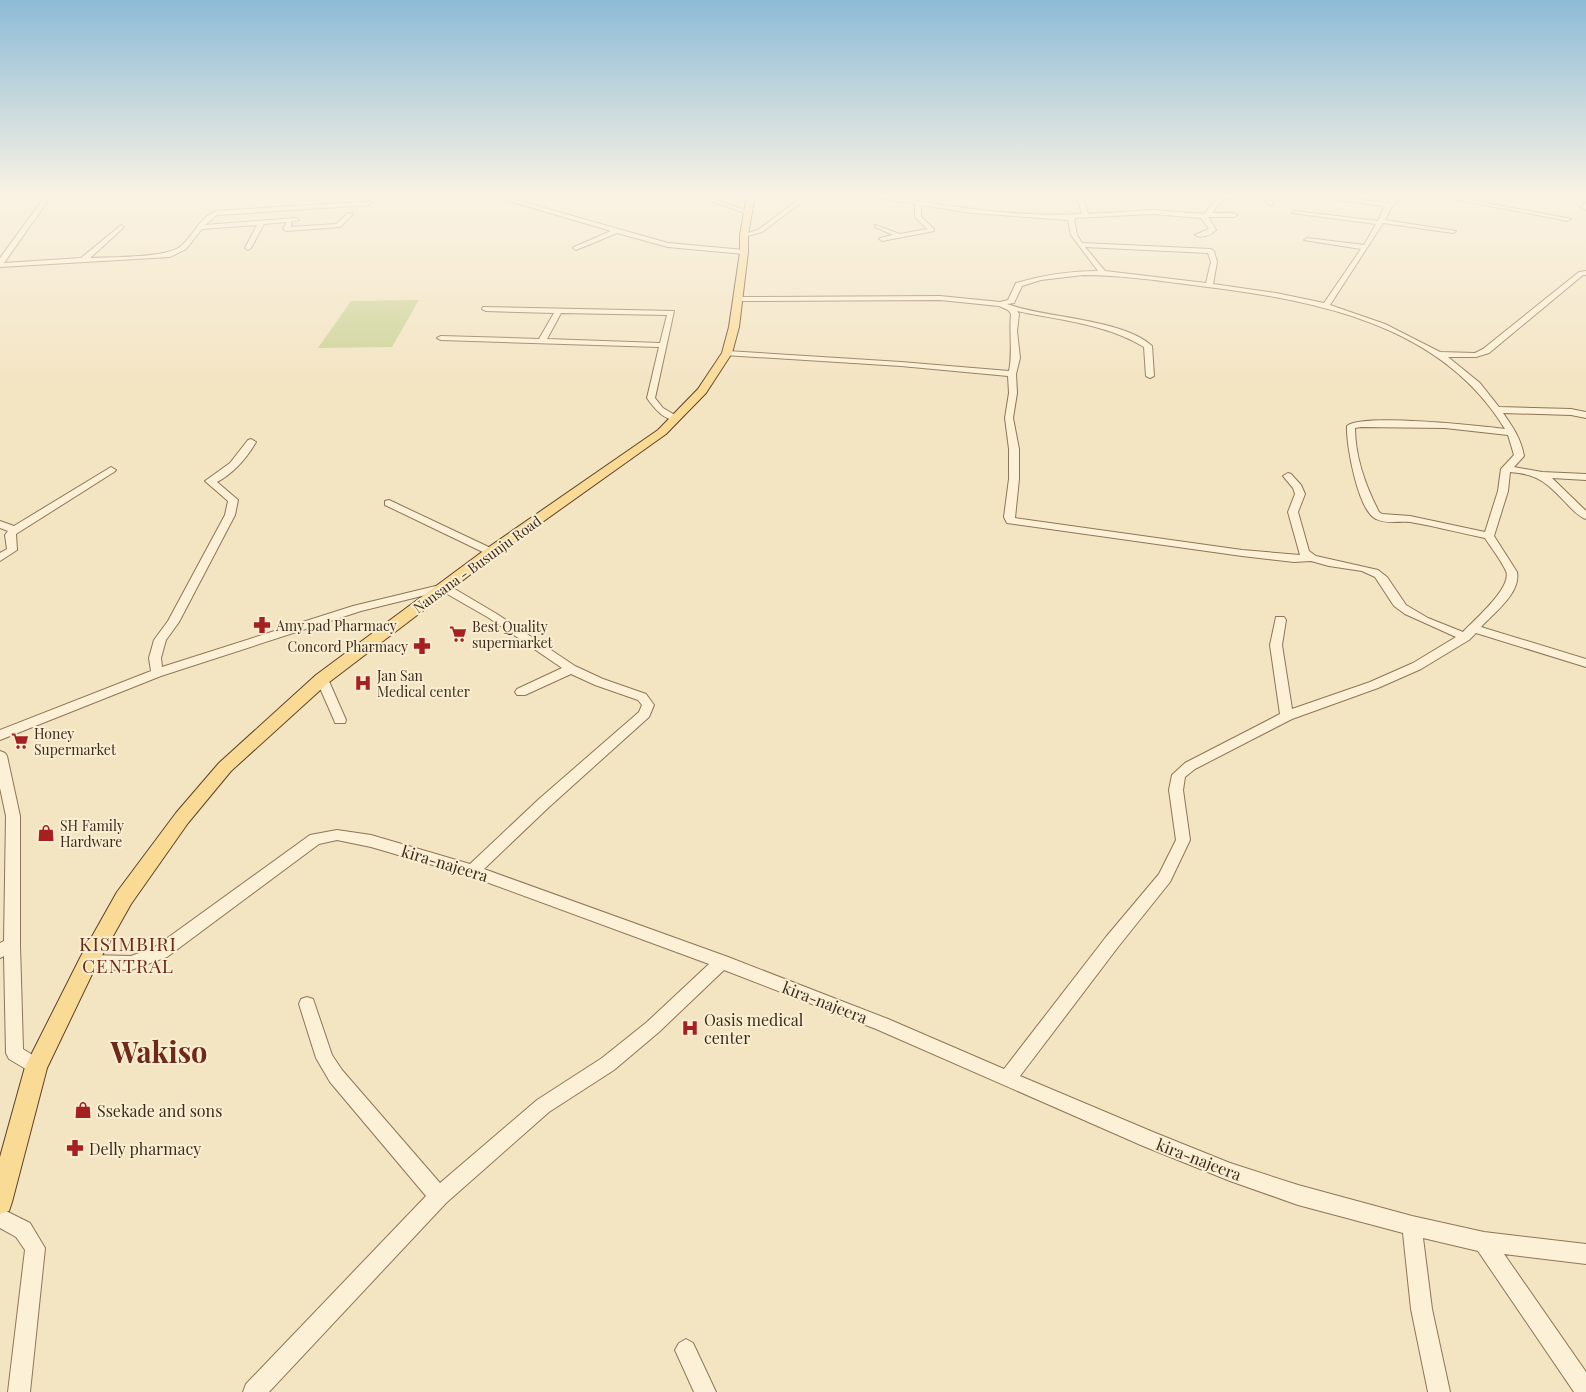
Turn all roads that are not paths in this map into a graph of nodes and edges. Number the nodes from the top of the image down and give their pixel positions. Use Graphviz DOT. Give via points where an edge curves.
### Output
graph roads {
  1 [pos="96,260"];
  2 [pos="743,260"];
  3 [pos="1092,260"];
  4 [pos="1214,260"];
  5 [pos="1356,260"];
  6 [pos="82,261"];
  7 [pos="0,264"];
  8 [pos="1586,273"];
  9 [pos="1104,274"];
  10 [pos="1209,285"];
  11 [pos="739,299"];
  12 [pos="1000,304"];
  13 [pos="1327,304"];
  14 [pos="1011,308"];
  15 [pos="486,309"];
  16 [pos="559,310"];
  17 [pos="441,338"];
  18 [pos="541,342"];
  19 [pos="662,345"];
  20 [pos="727,353"];
  21 [pos="1441,354"];
  22 [pos="1012,374"];
  23 [pos="1150,376"];
  24 [pos="1497,410"];
  25 [pos="1586,415"];
  26 [pos="676,418"];
  27 [pos="1512,433"];
  28 [pos="251,442"];
  29 [pos="1506,469"];
  30 [pos="111,470"];
  31 [pos="1539,475"];
  32 [pos="1288,476"];
  33 [pos="1586,478"];
  34 [pos="389,504"];
  35 [pos="1586,516"];
  36 [pos="0,524"];
  37 [pos="15,530"];
  38 [pos="1489,536"];
  39 [pos="491,552"];
  40 [pos="0,558"];
  41 [pos="1311,558"];
  42 [pos="444,588"];
  43 [pos="1280,620"];
  44 [pos="1469,633"];
  45 [pos="1586,663"];
  46 [pos="572,669"];
  47 [pos="157,673"];
  48 [pos="322,679"];
  49 [pos="521,692"];
  50 [pos="1287,716"];
  51 [pos="340,720"];
  52 [pos="0,735"];
  53 [pos="0,756"];
  54 [pos="473,871"];
  55 [pos="6,948"];
  56 [pos="88,962"];
  57 [pos="722,962"];
  58 [pos="307,1004"];
  59 [pos="36,1067"];
  60 [pos="1008,1078"];
  61 [pos="438,1196"];
  62 [pos="0,1202"];
  63 [pos="0,1218"];
  64 [pos="1412,1226"];
  65 [pos="1484,1242"];
  66 [pos="1586,1254"];
  67 [pos="686,1350"];
  68 [pos="1586,1391"];
  69 [pos="19,1392"];
  70 [pos="254,1392"];
  71 [pos="705,1392"];
  72 [pos="1439,1392"];
  1 -- 6 [label="street"];
  2 -- 11 [label="main road, Nansana - Busunju Road"];
  3 -- 9 [label="street"];
  4 -- 10 [label="street"];
  5 -- 13 [label="street"];
  6 -- 7 [label="street"];
  8 -- 21 [label="street" via="1581,273 1480,354"];
  9 -- 10 [label="street"];
  9 -- 12 [label="street" via="1066,275 1031,281 1019,285 1011,301"];
  10 -- 13 [label="street"];
  11 -- 12 [label="street" via="940,298"];
  11 -- 20 [label="main road, Nansana - Busunju Road"];
  12 -- 14 [label="street"];
  13 -- 21 [label="street" via="1389,327"];
  14 -- 22 [label="street" via="1015,314 1016,358"];
  14 -- 23 [label="street" via="1143,341 1148,346"];
  15 -- 16 [label="street"];
  16 -- 18 [label="street"];
  16 -- 19 [label="street" via="671,313"];
  17 -- 18 [label="street"];
  18 -- 19 [label="street"];
  19 -- 26 [label="street" via="651,398 660,410"];
  20 -- 22 [label="street"];
  20 -- 26 [label="main road, Nansana - Busunju Road" via="702,391"];
  21 -- 24 [label="street" via="1478,385"];
  22 -- 41 [label="street" via="1009,418 1014,479 1011,521 1242,553"];
  24 -- 25 [label="street"];
  24 -- 27 [label="street"];
  26 -- 39 [label="main road, Nansana - Busunju Road" via="662,432"];
  27 -- 29 [label="street" via="1519,456"];
  27 -- 38 [label="street" via="1445,425 1351,426 1354,456 1375,514"];
  28 -- 47 [label="street" via="230,468 210,481 233,500 230,515 173,622 160,640 155,658"];
  29 -- 31 [label="street"];
  29 -- 38 [label="street"];
  30 -- 37 [label="street"];
  31 -- 33 [label="street"];
  31 -- 35 [label="street"];
  32 -- 41 [label="street" via="1300,494 1293,512 1304,552"];
  34 -- 39 [label="street"];
  36 -- 37 [label="street"];
  37 -- 40 [label="street" via="10,535 12,550"];
  38 -- 44 [label="street" via="1512,572 1513,579 1506,593"];
  39 -- 42 [label="main road, Nansana - Busunju Road"];
  41 -- 44 [label="street" via="1373,572 1384,580 1403,608"];
  42 -- 46 [label="street" via="493,616"];
  42 -- 47 [label="street" via="357,608"];
  42 -- 48 [label="main road, Nansana - Busunju Road"];
  43 -- 50 [label="street" via="1276,645"];
  44 -- 45 [label="street"];
  44 -- 50 [label="street" via="1417,666"];
  46 -- 49 [label="street"];
  46 -- 54 [label="street" via="642,697 648,705 644,714"];
  47 -- 52 [label="street"];
  48 -- 51 [label="street"];
  48 -- 56 [label="main road, Nansana - Busunju Road" via="225,767 182,818 124,898"];
  50 -- 60 [label="street" via="1190,766 1179,776 1176,790 1182,840 1165,878"];
  53 -- 55 [label="street" via="13,816"];
  54 -- 56 [label="street, kira-najeera" via="371,841 337,836 315,839 161,952 131,963"];
  54 -- 57 [label="street, kira-najeera"];
  55 -- 59 [label="street" via="15,1053"];
  56 -- 59 [label="main road, Nansana - Busunju Road"];
  57 -- 60 [label="street, kira-najeera" via="882,1024"];
  57 -- 61 [label="street" via="608,1064 543,1106"];
  58 -- 61 [label="street" via="325,1058 336,1076"];
  59 -- 62 [label="main road, Nansana - Busunju Road"];
  60 -- 64 [label="street, kira-najeera" via="1230,1172 1298,1195"];
  61 -- 70 [label="street"];
  63 -- 69 [label="street" via="23,1230 35,1248"];
  64 -- 65 [label="street, kira-najeera"];
  64 -- 72 [label="street" via="1416,1282"];
  65 -- 66 [label="street, kira-najeera"];
  65 -- 68 [label="street"];
  67 -- 71 [label="street"];
}
